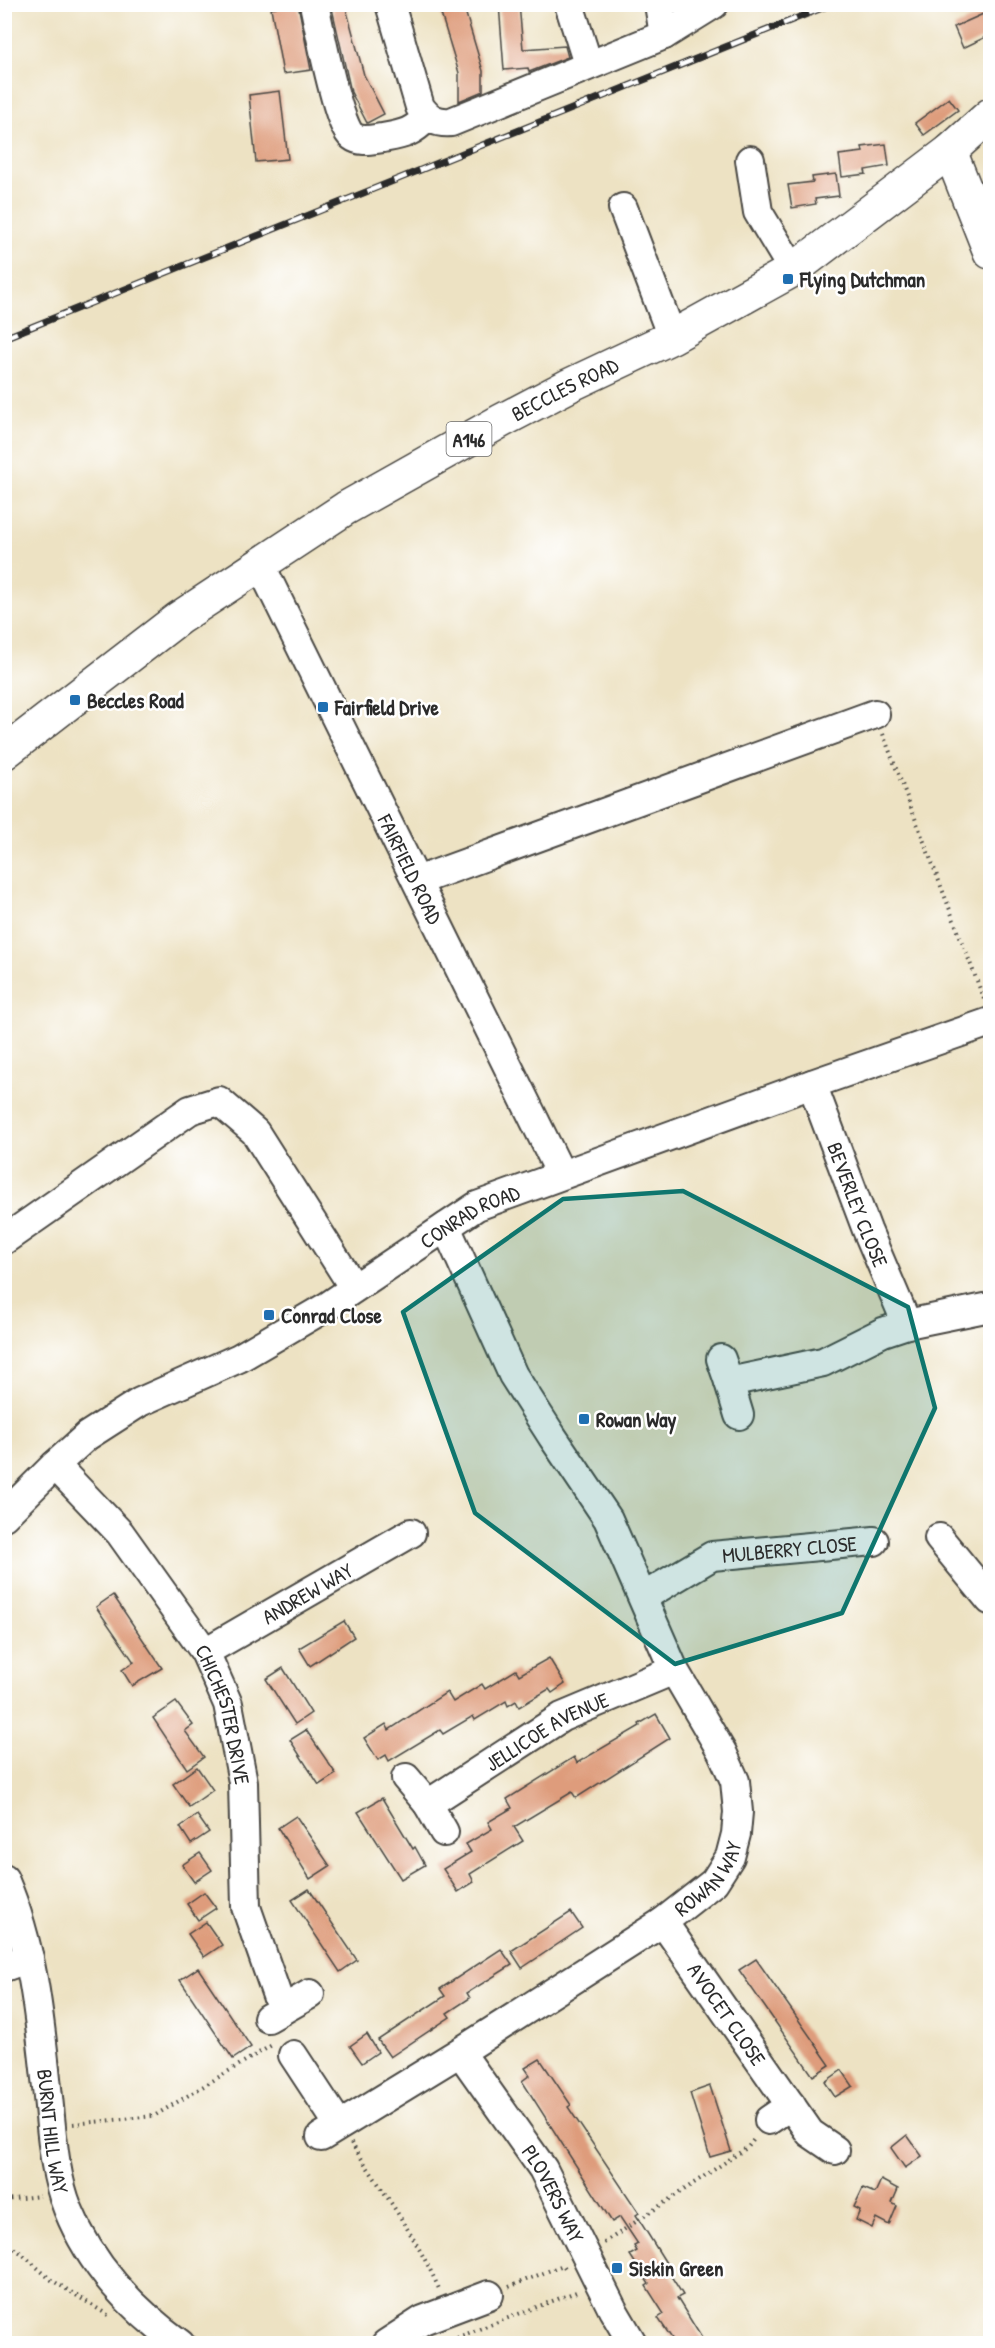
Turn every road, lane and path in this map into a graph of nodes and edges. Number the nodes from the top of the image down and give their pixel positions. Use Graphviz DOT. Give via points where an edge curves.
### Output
graph roads {
  1 [pos="314,4"];
  2 [pos="390,4"];
  3 [pos="569,4"];
  4 [pos="659,4"];
  5 [pos="714,4"];
  6 [pos="664,35"];
  7 [pos="588,64"];
  8 [pos="989,110"];
  9 [pos="427,117"];
  10 [pos="950,151"];
  11 [pos="750,160"];
  12 [pos="623,208"];
  13 [pos="989,244"];
  14 [pos="793,270"];
  15 [pos="672,337"];
  16 [pos="260,564"];
  17 [pos="875,714"];
  18 [pos="4,753"];
  19 [pos="417,881"];
  20 [pos="988,1014"];
  21 [pos="812,1084"];
  22 [pos="561,1174"];
  23 [pos="447,1227"];
  24 [pos="4,1240"];
  25 [pos="354,1288"];
  26 [pos="990,1307"];
  27 [pos="907,1324"];
  28 [pos="739,1414"];
  29 [pos="55,1465"];
  30 [pos="4,1516"];
  31 [pos="411,1533"];
  32 [pos="939,1538"];
  33 [pos="874,1541"];
  34 [pos="643,1598"];
  35 [pos="990,1600"];
  36 [pos="205,1652"];
  37 [pos="674,1670"];
  38 [pos="406,1778"];
  39 [pos="428,1804"];
  40 [pos="444,1833"];
  41 [pos="4,1879"];
  42 [pos="663,1922"];
  43 [pos="17,1962"];
  44 [pos="310,1994"];
  45 [pos="279,2032"];
  46 [pos="460,2052"];
  47 [pos="780,2113"];
  48 [pos="51,2126"];
  49 [pos="330,2131"];
  50 [pos="835,2150"];
  51 [pos="62,2191"];
  52 [pos="4,2200"];
  53 [pos="4,2242"];
  54 [pos="577,2270"];
  55 [pos="489,2295"];
  56 [pos="449,2310"];
  57 [pos="114,2319"];
  58 [pos="180,2343"];
  59 [pos="386,2343"];
  60 [pos="440,2343"];
  61 [pos="633,2343"];
  1 -- 9 [label="street" via="336,96 347,131 354,138 408,134"];
  2 -- 9 [label="street" via="420,107"];
  3 -- 7 [label="street"];
  4 -- 6 [label="street"];
  5 -- 6 [label="street"];
  6 -- 7 [label="street"];
  7 -- 9 [label="street" via="451,122 438,123"];
  8 -- 10 [label="highway, BECCLES ROAD / A146"];
  10 -- 13 [label="highway"];
  10 -- 14 [label="highway, BECCLES ROAD / A146"];
  11 -- 14 [label="street" via="758,212"];
  12 -- 15 [label="street"];
  14 -- 15 [label="highway, BECCLES ROAD / A146"];
  15 -- 16 [label="highway, BECCLES ROAD / A146" via="490,426 346,508"];
  16 -- 18 [label="highway, BECCLES ROAD / A146" via="179,618"];
  16 -- 19 [label="street, FAIRFIELD ROAD"];
  17 -- 19 [label="street"];
  17 -- 20 [label="path"];
  19 -- 22 [label="street, FAIRFIELD ROAD"];
  20 -- 21 [label="street, CONRAD ROAD"];
  21 -- 22 [label="street, CONRAD ROAD"];
  21 -- 27 [label="street, BEVERLEY CLOSE"];
  22 -- 23 [label="street, CONRAD ROAD" via="477,1206"];
  23 -- 25 [label="street, CONRAD ROAD"];
  23 -- 34 [label="street, ROWAN WAY" via="513,1375 608,1519"];
  24 -- 25 [label="street" via="190,1110 219,1101 255,1132"];
  25 -- 29 [label="street, CONRAD ROAD" via="238,1358 140,1402 87,1436"];
  26 -- 27 [label="street"];
  27 -- 28 [label="street" via="823,1362 725,1371"];
  29 -- 30 [label="street, CONRAD ROAD"];
  29 -- 36 [label="street, CHICHESTER DRIVE" via="120,1533"];
  31 -- 36 [label="street, ANDREW WAY"];
  32 -- 35 [label="street"];
  33 -- 34 [label="street, MULBERRY CLOSE" via="712,1556"];
  34 -- 37 [label="street, ROWAN WAY"];
  36 -- 45 [label="street, CHICHESTER DRIVE" via="228,1704 243,1782 246,1907"];
  37 -- 39 [label="street, JELLICOE AVENUE" via="562,1717"];
  37 -- 42 [label="street, ROWAN WAY" via="722,1752 735,1781 738,1812 729,1857 714,1882"];
  38 -- 39 [label="street"];
  39 -- 40 [label="street"];
  41 -- 43 [label="street, BURNT HILL WAY" via="18,1911"];
  42 -- 46 [label="street, ROWAN WAY"];
  42 -- 47 [label="street, AVOCET CLOSE"];
  43 -- 48 [label="street, BURNT HILL WAY" via="37,1990"];
  44 -- 45 [label="street"];
  45 -- 48 [label="path" via="154,2116"];
  45 -- 49 [label="street"];
  46 -- 49 [label="street, ROWAN WAY"];
  46 -- 54 [label="street, PLOVERS WAY" via="543,2169"];
  47 -- 50 [label="street, AVOCET CLOSE"];
  47 -- 54 [label="path" via="748,2147"];
  48 -- 51 [label="street, BURNT HILL WAY"];
  49 -- 56 [label="path" via="404,2225"];
  51 -- 52 [label="path"];
  51 -- 58 [label="street, BURNT HILL WAY" via="85,2245 105,2274 151,2322"];
  53 -- 57 [label="path" via="50,2279"];
  54 -- 55 [label="path" via="563,2265"];
  54 -- 60 [label="path" via="576,2292"];
  54 -- 61 [label="street, PLOVERS WAY" via="613,2310"];
  55 -- 56 [label="street"];
  56 -- 59 [label="street" via="423,2320"];
}
